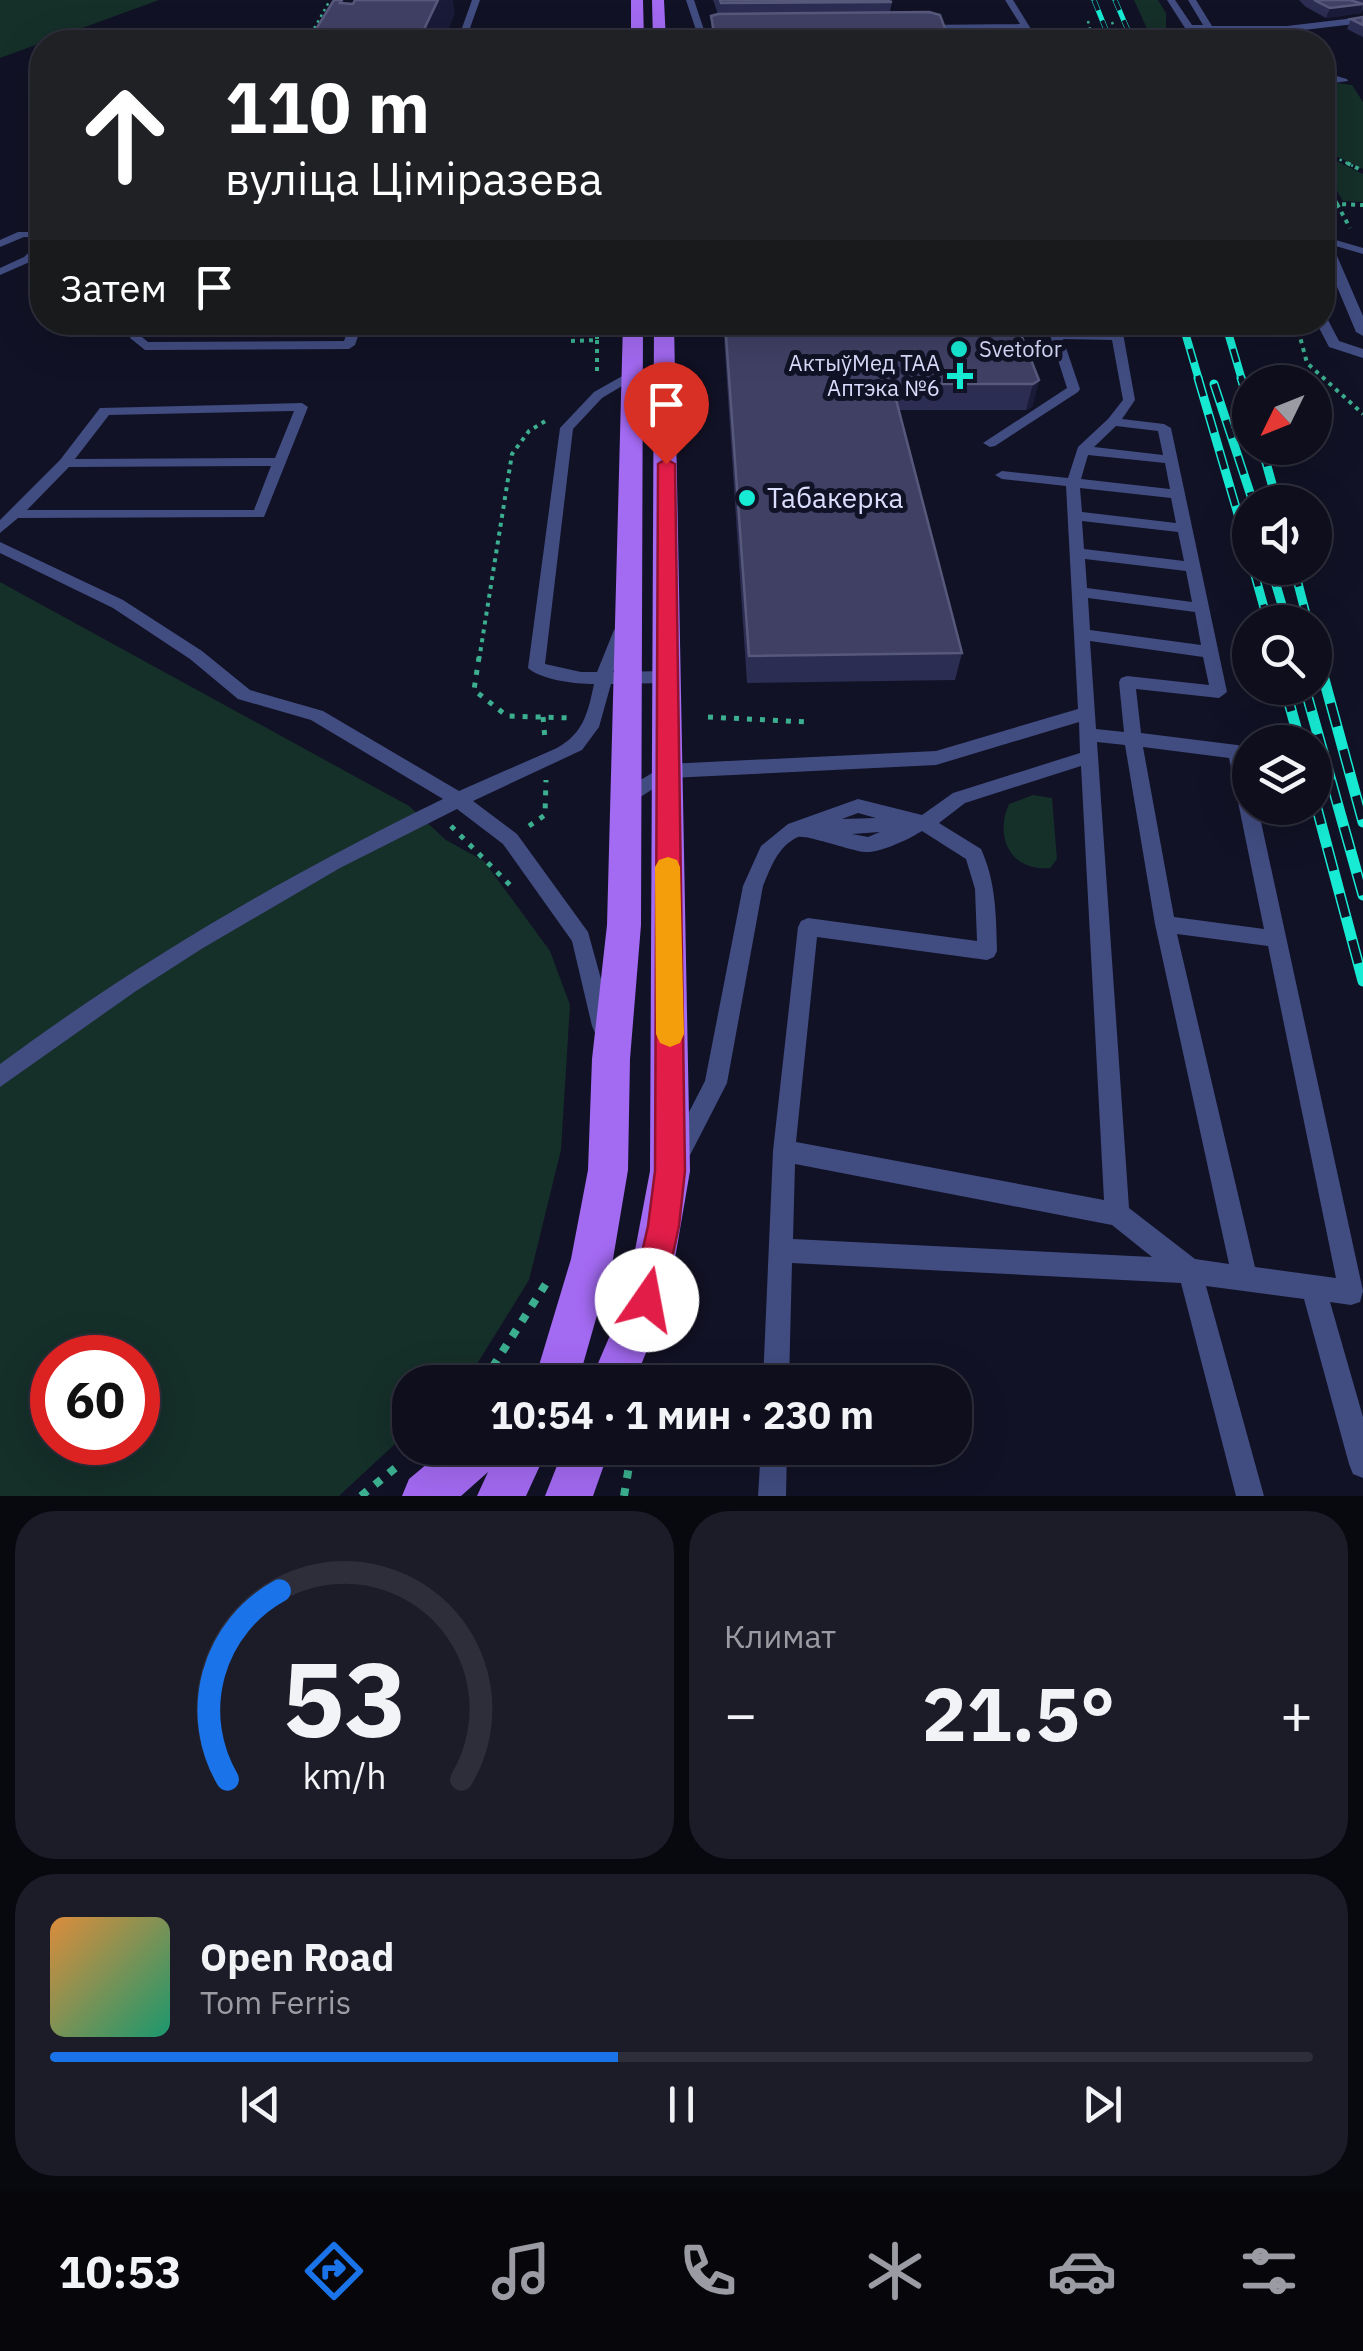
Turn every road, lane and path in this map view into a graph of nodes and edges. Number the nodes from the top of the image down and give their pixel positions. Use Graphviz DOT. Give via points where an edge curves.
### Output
graph roads {
  1 [pos="330,0"];
  2 [pos="476,0"];
  3 [pos="637,0"];
  4 [pos="658,0"];
  5 [pos="690,0"];
  6 [pos="1009,0"];
  7 [pos="1171,0"];
  8 [pos="1192,0"];
  9 [pos="1363,20"];
  10 [pos="1088,21"];
  11 [pos="1112,22"];
  12 [pos="1346,24"];
  13 [pos="958,26"];
  14 [pos="996,26"];
  15 [pos="1026,26"];
  16 [pos="316,27"];
  17 [pos="919,27"];
  18 [pos="1189,28"];
  19 [pos="1209,28"];
  20 [pos="702,29"];
  21 [pos="718,29"];
  22 [pos="1287,29"];
  23 [pos="311,30"];
  24 [pos="314,30"];
  25 [pos="465,30"];
  26 [pos="638,30"];
  27 [pos="659,30"];
  28 [pos="960,30"];
  29 [pos="998,30"];
  30 [pos="1028,30"];
  31 [pos="1091,30"];
  32 [pos="1115,30"];
  33 [pos="1363,31"];
  34 [pos="1335,157"];
  35 [pos="1363,171"];
  36 [pos="1335,200"];
  37 [pos="1363,205"];
  38 [pos="30,234"];
  39 [pos="1335,241"];
  40 [pos="0,244"];
  41 [pos="1363,251"];
  42 [pos="30,257"];
  43 [pos="1335,264"];
  44 [pos="0,272"];
  45 [pos="1363,332"];
  46 [pos="138,335"];
  47 [pos="352,335"];
  48 [pos="597,335"];
  49 [pos="633,335"];
  50 [pos="672,335"];
  51 [pos="1056,335"];
  52 [pos="1117,335"];
  53 [pos="1300,335"];
  54 [pos="1329,335"];
  55 [pos="597,340"];
  56 [pos="571,341"];
  57 [pos="1363,354"];
  58 [pos="633,374"];
  59 [pos="598,388"];
  60 [pos="557,414"];
  61 [pos="1363,414"];
  62 [pos="1113,422"];
  63 [pos="990,443"];
  64 [pos="1083,450"];
  65 [pos="1171,460"];
  66 [pos="280,462"];
  67 [pos="66,463"];
  68 [pos="1002,475"];
  69 [pos="1073,484"];
  70 [pos="1178,494"];
  71 [pos="16,514"];
  72 [pos="1075,516"];
  73 [pos="0,528"];
  74 [pos="1186,528"];
  75 [pos="0,548"];
  76 [pos="1076,552"];
  77 [pos="1193,567"];
  78 [pos="1078,592"];
  79 [pos="1202,608"];
  80 [pos="1081,634"];
  81 [pos="1211,652"];
  82 [pos="666,677"];
  83 [pos="616,678"];
  84 [pos="1084,714"];
  85 [pos="708,716"];
  86 [pos="543,717"];
  87 [pos="581,718"];
  88 [pos="808,722"];
  89 [pos="1133,739"];
  90 [pos="1088,746"];
  91 [pos="547,758"];
  92 [pos="666,771"];
  93 [pos="625,798"];
  94 [pos="457,799"];
  95 [pos="434,810"];
  96 [pos="925,823"];
  97 [pos="510,840"];
  98 [pos="485,858"];
  99 [pos="525,901"];
  100 [pos="1166,924"];
  101 [pos="1276,939"];
  102 [pos="611,1058"];
  103 [pos="0,1077"];
  104 [pos="784,1150"];
  105 [pos="670,1171"];
  106 [pos="1117,1214"];
  107 [pos="780,1250"];
  108 [pos="1190,1271"];
  109 [pos="551,1272"];
  110 [pos="1245,1279"];
  111 [pos="1314,1288"];
  112 [pos="495,1365"];
  113 [pos="561,1365"];
  114 [pos="619,1365"];
  115 [pos="777,1365"];
  116 [pos="1363,1464"];
  117 [pos="444,1465"];
  118 [pos="516,1465"];
  119 [pos="581,1465"];
  120 [pos="629,1465"];
  121 [pos="773,1465"];
  122 [pos="416,1478"];
  123 [pos="361,1496"];
  124 [pos="501,1496"];
  125 [pos="569,1496"];
  126 [pos="624,1496"];
  127 [pos="772,1496"];
  128 [pos="1250,1496"];
  1 -- 16 [label="path"];
  2 -- 25 [label="lane"];
  3 -- 26 [label="main road"];
  4 -- 27 [label="main road"];
  5 -- 20 [label="lane"];
  6 -- 15 [label="lane"];
  7 -- 18 [label="street"];
  8 -- 19 [label="street"];
  9 -- 12 [label="street"];
  10 -- 31 [label="path"];
  11 -- 32 [label="path"];
  12 -- 22 [label="street"];
  12 -- 33 [label="street"];
  13 -- 14 [label="lane"];
  13 -- 17 [label="lane"];
  13 -- 28 [label="lane"];
  14 -- 15 [label="lane"];
  14 -- 29 [label="lane"];
  15 -- 30 [label="lane"];
  16 -- 23 [label="path"];
  16 -- 24 [label="path"];
  18 -- 19 [label="street"];
  19 -- 22 [label="street"];
  20 -- 21 [label="lane"];
  34 -- 35 [label="path"];
  36 -- 37 [label="path"];
  38 -- 40 [label="lane"];
  39 -- 41 [label="lane"];
  42 -- 44 [label="lane"];
  43 -- 45 [label="street"];
  46 -- 47 [label="lane" via="145,346 164,346 349,345"];
  48 -- 55 [label="path"];
  49 -- 58 [label="main road"];
  50 -- 82 [label="main road"];
  51 -- 63 [label="lane" via="1074,390"];
  52 -- 62 [label="lane" via="1129,400"];
  53 -- 61 [label="path" via="1314,371"];
  54 -- 57 [label="street" via="1334,344"];
  55 -- 56 [label="path"];
  55 -- 59 [label="path"];
  58 -- 83 [label="main road" via="630,608"];
  58 -- 83 [label="lane" via="598,395 567,428 536,668"];
  60 -- 86 [label="path" via="529,432 512,454 474,690 507,716"];
  62 -- 64 [label="lane"];
  62 -- 65 [label="lane" via="1164,428"];
  64 -- 65 [label="lane"];
  64 -- 69 [label="lane"];
  65 -- 70 [label="lane"];
  66 -- 67 [label="lane"];
  66 -- 67 [label="lane" via="302,407 105,411"];
  66 -- 71 [label="lane" via="259,514"];
  67 -- 71 [label="lane"];
  68 -- 69 [label="lane"];
  69 -- 70 [label="lane"];
  69 -- 72 [label="lane"];
  70 -- 74 [label="lane"];
  71 -- 73 [label="lane"];
  72 -- 74 [label="lane"];
  72 -- 76 [label="lane"];
  74 -- 77 [label="lane"];
  75 -- 94 [label="lane" via="118,604 244,694 317,715"];
  76 -- 77 [label="lane"];
  76 -- 78 [label="lane"];
  77 -- 79 [label="lane"];
  78 -- 79 [label="lane"];
  78 -- 80 [label="lane"];
  79 -- 81 [label="lane"];
  80 -- 81 [label="lane"];
  80 -- 84 [label="lane"];
  81 -- 89 [label="lane" via="1219,692 1127,682"];
  82 -- 83 [label="lane"];
  82 -- 92 [label="main road"];
  83 -- 91 [label="lane" via="598,718 570,752"];
  83 -- 93 [label="main road" via="625,718"];
  84 -- 90 [label="lane"];
  84 -- 92 [label="lane" via="936,758"];
  85 -- 88 [label="path"];
  86 -- 87 [label="path"];
  86 -- 91 [label="path"];
  89 -- 90 [label="lane"];
  89 -- 100 [label="lane"];
  89 -- 101 [label="lane" via="1237,752"];
  90 -- 96 [label="lane" via="959,798"];
  90 -- 106 [label="lane"];
  91 -- 94 [label="lane"];
  91 -- 97 [label="path" via="545,815"];
  92 -- 93 [label="lane"];
  92 -- 105 [label="main road"];
  93 -- 102 [label="main road" via="624,925"];
  94 -- 95 [label="lane"];
  94 -- 97 [label="lane"];
  95 -- 98 [label="path"];
  95 -- 103 [label="lane" via="207,935"];
  96 -- 104 [label="lane" via="974,854 985,889 988,951 808,927"];
  96 -- 105 [label="lane" via="795,828 768,851 754,886 716,1083"];
  97 -- 98 [label="path"];
  97 -- 102 [label="lane" via="580,938"];
  98 -- 99 [label="path"];
  100 -- 101 [label="lane"];
  100 -- 110 [label="lane"];
  101 -- 111 [label="lane" via="1351,1293"];
  102 -- 113 [label="main road" via="608,1170 592,1260"];
  104 -- 106 [label="lane"];
  104 -- 107 [label="lane"];
  105 -- 114 [label="main road" via="647,1300"];
  106 -- 108 [label="lane"];
  107 -- 108 [label="lane"];
  107 -- 115 [label="lane"];
  108 -- 110 [label="lane"];
  108 -- 128 [label="lane"];
  109 -- 112 [label="path"];
  110 -- 111 [label="lane"];
  111 -- 116 [label="lane"];
  117 -- 122 [label="main road"];
  118 -- 124 [label="main road"];
  119 -- 125 [label="main road"];
  120 -- 126 [label="path"];
  121 -- 127 [label="lane"];
  122 -- 123 [label="path"];
}
